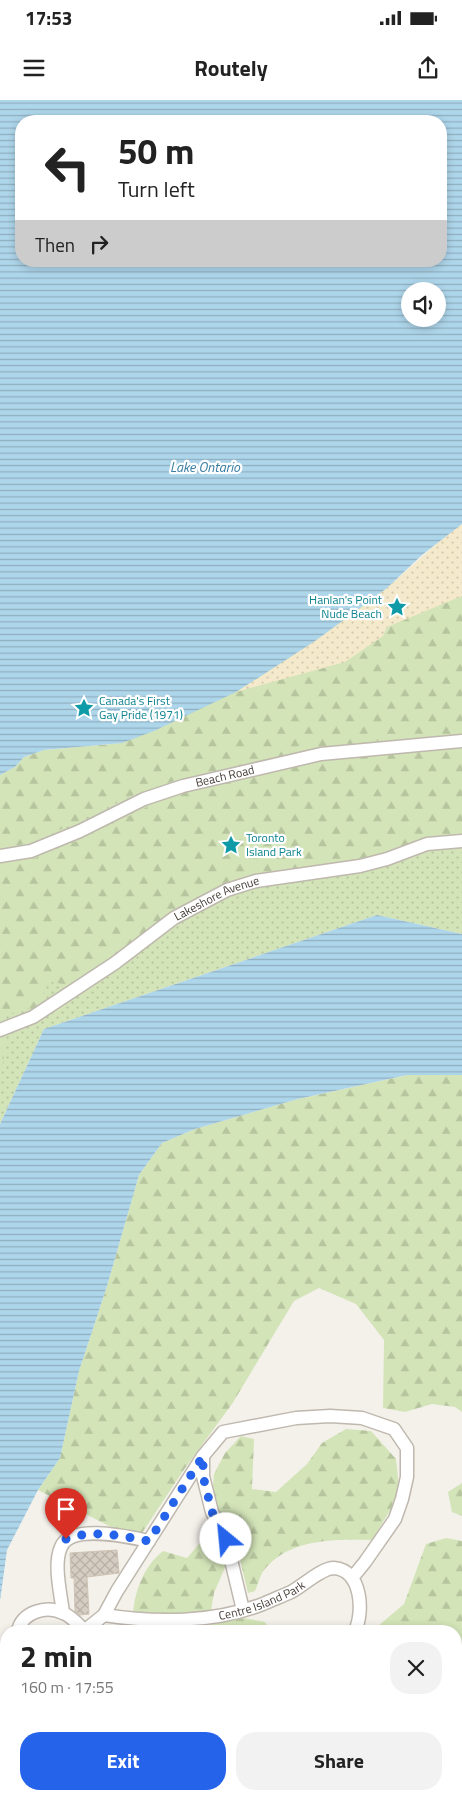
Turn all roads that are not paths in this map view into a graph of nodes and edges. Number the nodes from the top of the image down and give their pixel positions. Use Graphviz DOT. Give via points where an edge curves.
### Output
graph roads {
  1 [pos="462,741"];
  2 [pos="462,841"];
  3 [pos="0,856"];
  4 [pos="0,1030"];
  5 [pos="203,1456"];
  6 [pos="149,1541"];
  7 [pos="352,1578"];
  8 [pos="243,1610"];
  9 [pos="63,1613"];
  10 [pos="104,1615"];
  11 [pos="20,1625"];
  12 [pos="77,1625"];
  13 [pos="92,1625"];
  14 [pos="358,1625"];
  1 -- 3 [label="lane, Beach Road" via="321,754 183,786 144,799 80,831 30,851"];
  2 -- 4 [label="lane, Lakeshore Avenue" via="427,844 360,866 256,881 227,890 174,918 116,963 33,1017"];
  5 -- 6 [label="lane"];
  5 -- 7 [label="lane" via="223,1432 296,1418 362,1418 394,1430 407,1448 407,1477 402,1499 395,1519"];
  5 -- 8 [label="lane" via="203,1476 212,1512 226,1539"];
  6 -- 9 [label="lane" via="92,1533 66,1539 60,1547 58,1564"];
  6 -- 10 [label="lane"];
  7 -- 8 [label="lane, Centre Island Park" via="343,1570 326,1570 293,1591"];
  7 -- 14 [label="lane" via="361,1605"];
  8 -- 10 [label="lane, Centre Island Park" via="192,1620 135,1620"];
  9 -- 11 [label="lane" via="45,1610 33,1613"];
  9 -- 12 [label="lane"];
  10 -- 13 [label="lane"];
}
